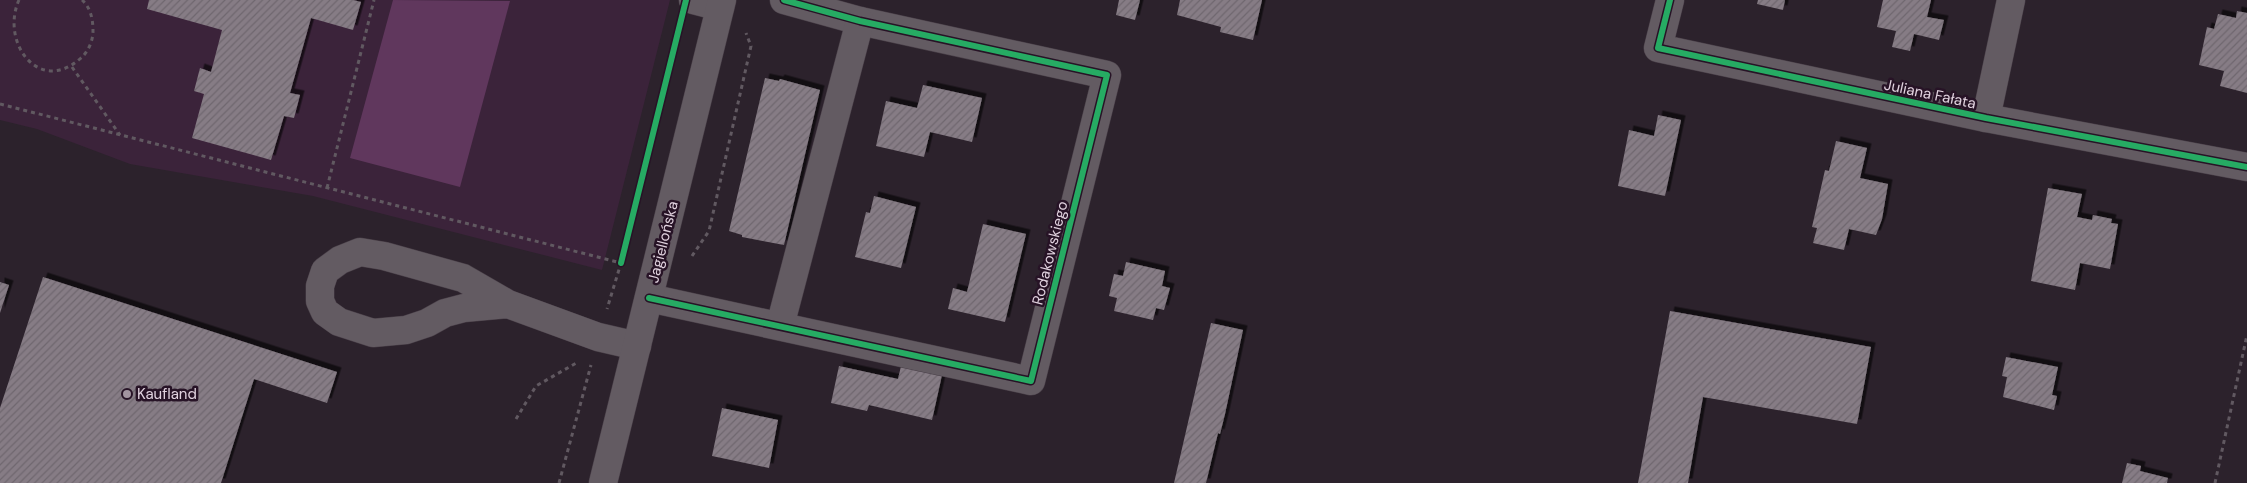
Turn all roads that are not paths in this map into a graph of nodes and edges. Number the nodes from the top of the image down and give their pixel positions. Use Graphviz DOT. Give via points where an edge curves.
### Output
graph roads {
  1 [pos="693,0"];
  2 [pos="784,0"];
  3 [pos="1670,0"];
  4 [pos="2011,0"];
  5 [pos="721,4"];
  6 [pos="860,21"];
  7 [pos="1986,118"];
  8 [pos="2247,167"];
  9 [pos="649,298"];
  10 [pos="508,304"];
  11 [pos="780,326"];
  12 [pos="637,346"];
  13 [pos="604,483"];
  1 -- 5 [label="street"];
  2 -- 6 [label="street, Rodakowskiego"];
  3 -- 7 [label="street, Juliana Fałata" via="1658,48"];
  4 -- 7 [label="street"];
  5 -- 9 [label="street, Jagiellońska"];
  6 -- 11 [label="street"];
  6 -- 11 [label="street, Rodakowskiego" via="1107,75 1030,381"];
  7 -- 8 [label="street, Juliana Fałata"];
  9 -- 11 [label="street, Rodakowskiego"];
  9 -- 12 [label="street, Jagiellońska"];
  10 -- 10 [label="street" via="463,278 360,252 340,260 325,271 320,286 320,301 325,312 339,322 373,333 406,330 464,308"];
  10 -- 12 [label="street" via="598,337"];
  12 -- 13 [label="street, Jagiellońska"];
}
